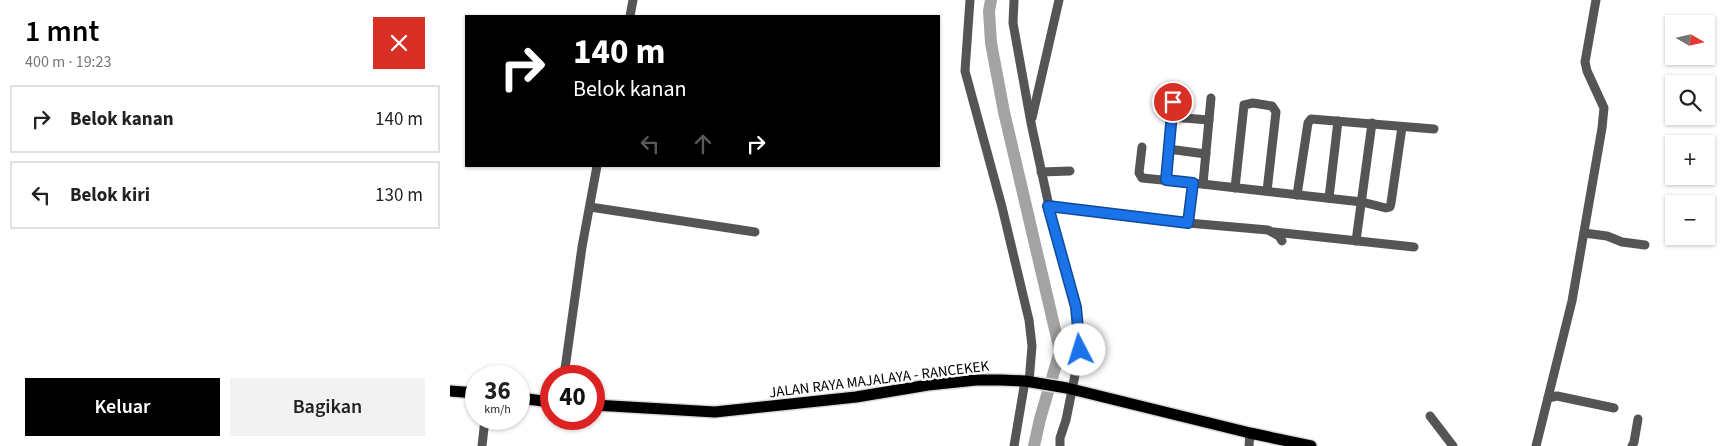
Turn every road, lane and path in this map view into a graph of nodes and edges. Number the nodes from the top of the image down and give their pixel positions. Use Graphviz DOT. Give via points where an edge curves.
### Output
graph roads {
  1 [pos="633,0"];
  2 [pos="970,0"];
  3 [pos="1014,0"];
  4 [pos="1059,0"];
  5 [pos="1596,0"];
  6 [pos="630,15"];
  7 [pos="1211,98"];
  8 [pos="1173,102"];
  9 [pos="1171,117"];
  10 [pos="1209,120"];
  11 [pos="1338,120"];
  12 [pos="1030,123"];
  13 [pos="1372,123"];
  14 [pos="1402,127"];
  15 [pos="1434,129"];
  16 [pos="1142,147"];
  17 [pos="1168,149"];
  18 [pos="1206,154"];
  19 [pos="597,167"];
  20 [pos="1041,172"];
  21 [pos="1070,172"];
  22 [pos="1166,180"];
  23 [pos="1193,183"];
  24 [pos="1204,184"];
  25 [pos="1235,188"];
  26 [pos="1267,191"];
  27 [pos="1297,195"];
  28 [pos="1329,198"];
  29 [pos="1362,202"];
  30 [pos="1048,206"];
  31 [pos="590,207"];
  32 [pos="1188,223"];
  33 [pos="755,232"];
  34 [pos="1274,232"];
  35 [pos="1584,233"];
  36 [pos="1356,241"];
  37 [pos="1282,242"];
  38 [pos="1645,245"];
  39 [pos="1414,247"];
  40 [pos="566,365"];
  41 [pos="1031,382"];
  42 [pos="1070,389"];
  43 [pos="450,391"];
  44 [pos="465,393"];
  45 [pos="1548,398"];
  46 [pos="605,406"];
  47 [pos="1614,408"];
  48 [pos="1430,416"];
  49 [pos="1638,419"];
  50 [pos="484,430"];
  51 [pos="1250,433"];
  52 [pos="482,446"];
  53 [pos="1014,446"];
  54 [pos="1060,446"];
  55 [pos="1249,446"];
  56 [pos="1311,446"];
  57 [pos="1452,446"];
  58 [pos="1536,446"];
  59 [pos="1632,446"];
  1 -- 6 [label="street"];
  2 -- 41 [label="street" via="965,71 1029,320"];
  3 -- 12 [label="street" via="1013,23"];
  4 -- 12 [label="street"];
  5 -- 35 [label="street" via="1585,62 1604,108"];
  7 -- 10 [label="street"];
  8 -- 9 [label="street"];
  9 -- 10 [label="street"];
  9 -- 17 [label="street"];
  10 -- 18 [label="street"];
  11 -- 13 [label="street"];
  11 -- 27 [label="street" via="1314,118 1308,123"];
  11 -- 28 [label="street"];
  12 -- 20 [label="street"];
  13 -- 14 [label="street"];
  13 -- 29 [label="street"];
  14 -- 15 [label="street"];
  14 -- 29 [label="street" via="1390,206 1384,208"];
  16 -- 22 [label="street" via="1140,176"];
  17 -- 18 [label="street"];
  17 -- 22 [label="street"];
  18 -- 24 [label="street"];
  19 -- 31 [label="street"];
  20 -- 21 [label="street"];
  20 -- 30 [label="street"];
  22 -- 23 [label="street"];
  23 -- 24 [label="street"];
  23 -- 32 [label="street"];
  24 -- 25 [label="street"];
  25 -- 26 [label="street"];
  25 -- 26 [label="street" via="1244,105 1253,103 1272,106 1276,112"];
  26 -- 27 [label="street"];
  27 -- 28 [label="street"];
  28 -- 29 [label="street"];
  29 -- 36 [label="street"];
  30 -- 32 [label="street"];
  30 -- 42 [label="street" via="1076,307 1080,350"];
  31 -- 33 [label="street"];
  31 -- 40 [label="street"];
  32 -- 34 [label="street"];
  34 -- 36 [label="street"];
  34 -- 37 [label="street"];
  35 -- 38 [label="street"];
  35 -- 45 [label="street" via="1572,301"];
  36 -- 39 [label="street"];
  41 -- 42 [label="main road, JALAN RAYA MAJALAYA - RANCEKEK"];
  41 -- 46 [label="main road, JALAN RAYA MAJALAYA - RANCEKEK" via="976,380 856,398 714,412"];
  41 -- 53 [label="street"];
  42 -- 51 [label="main road, JALAN RAYA MAJALAYA - RANCEKEK"];
  42 -- 54 [label="street"];
  43 -- 44 [label="main road"];
  45 -- 47 [label="street" via="1557,396"];
  45 -- 58 [label="street"];
  48 -- 57 [label="street"];
  49 -- 59 [label="street"];
  50 -- 52 [label="street"];
  51 -- 55 [label="street"];
  51 -- 56 [label="main road, JALAN RAYA MAJALAYA - RANCEKEK"];
}
